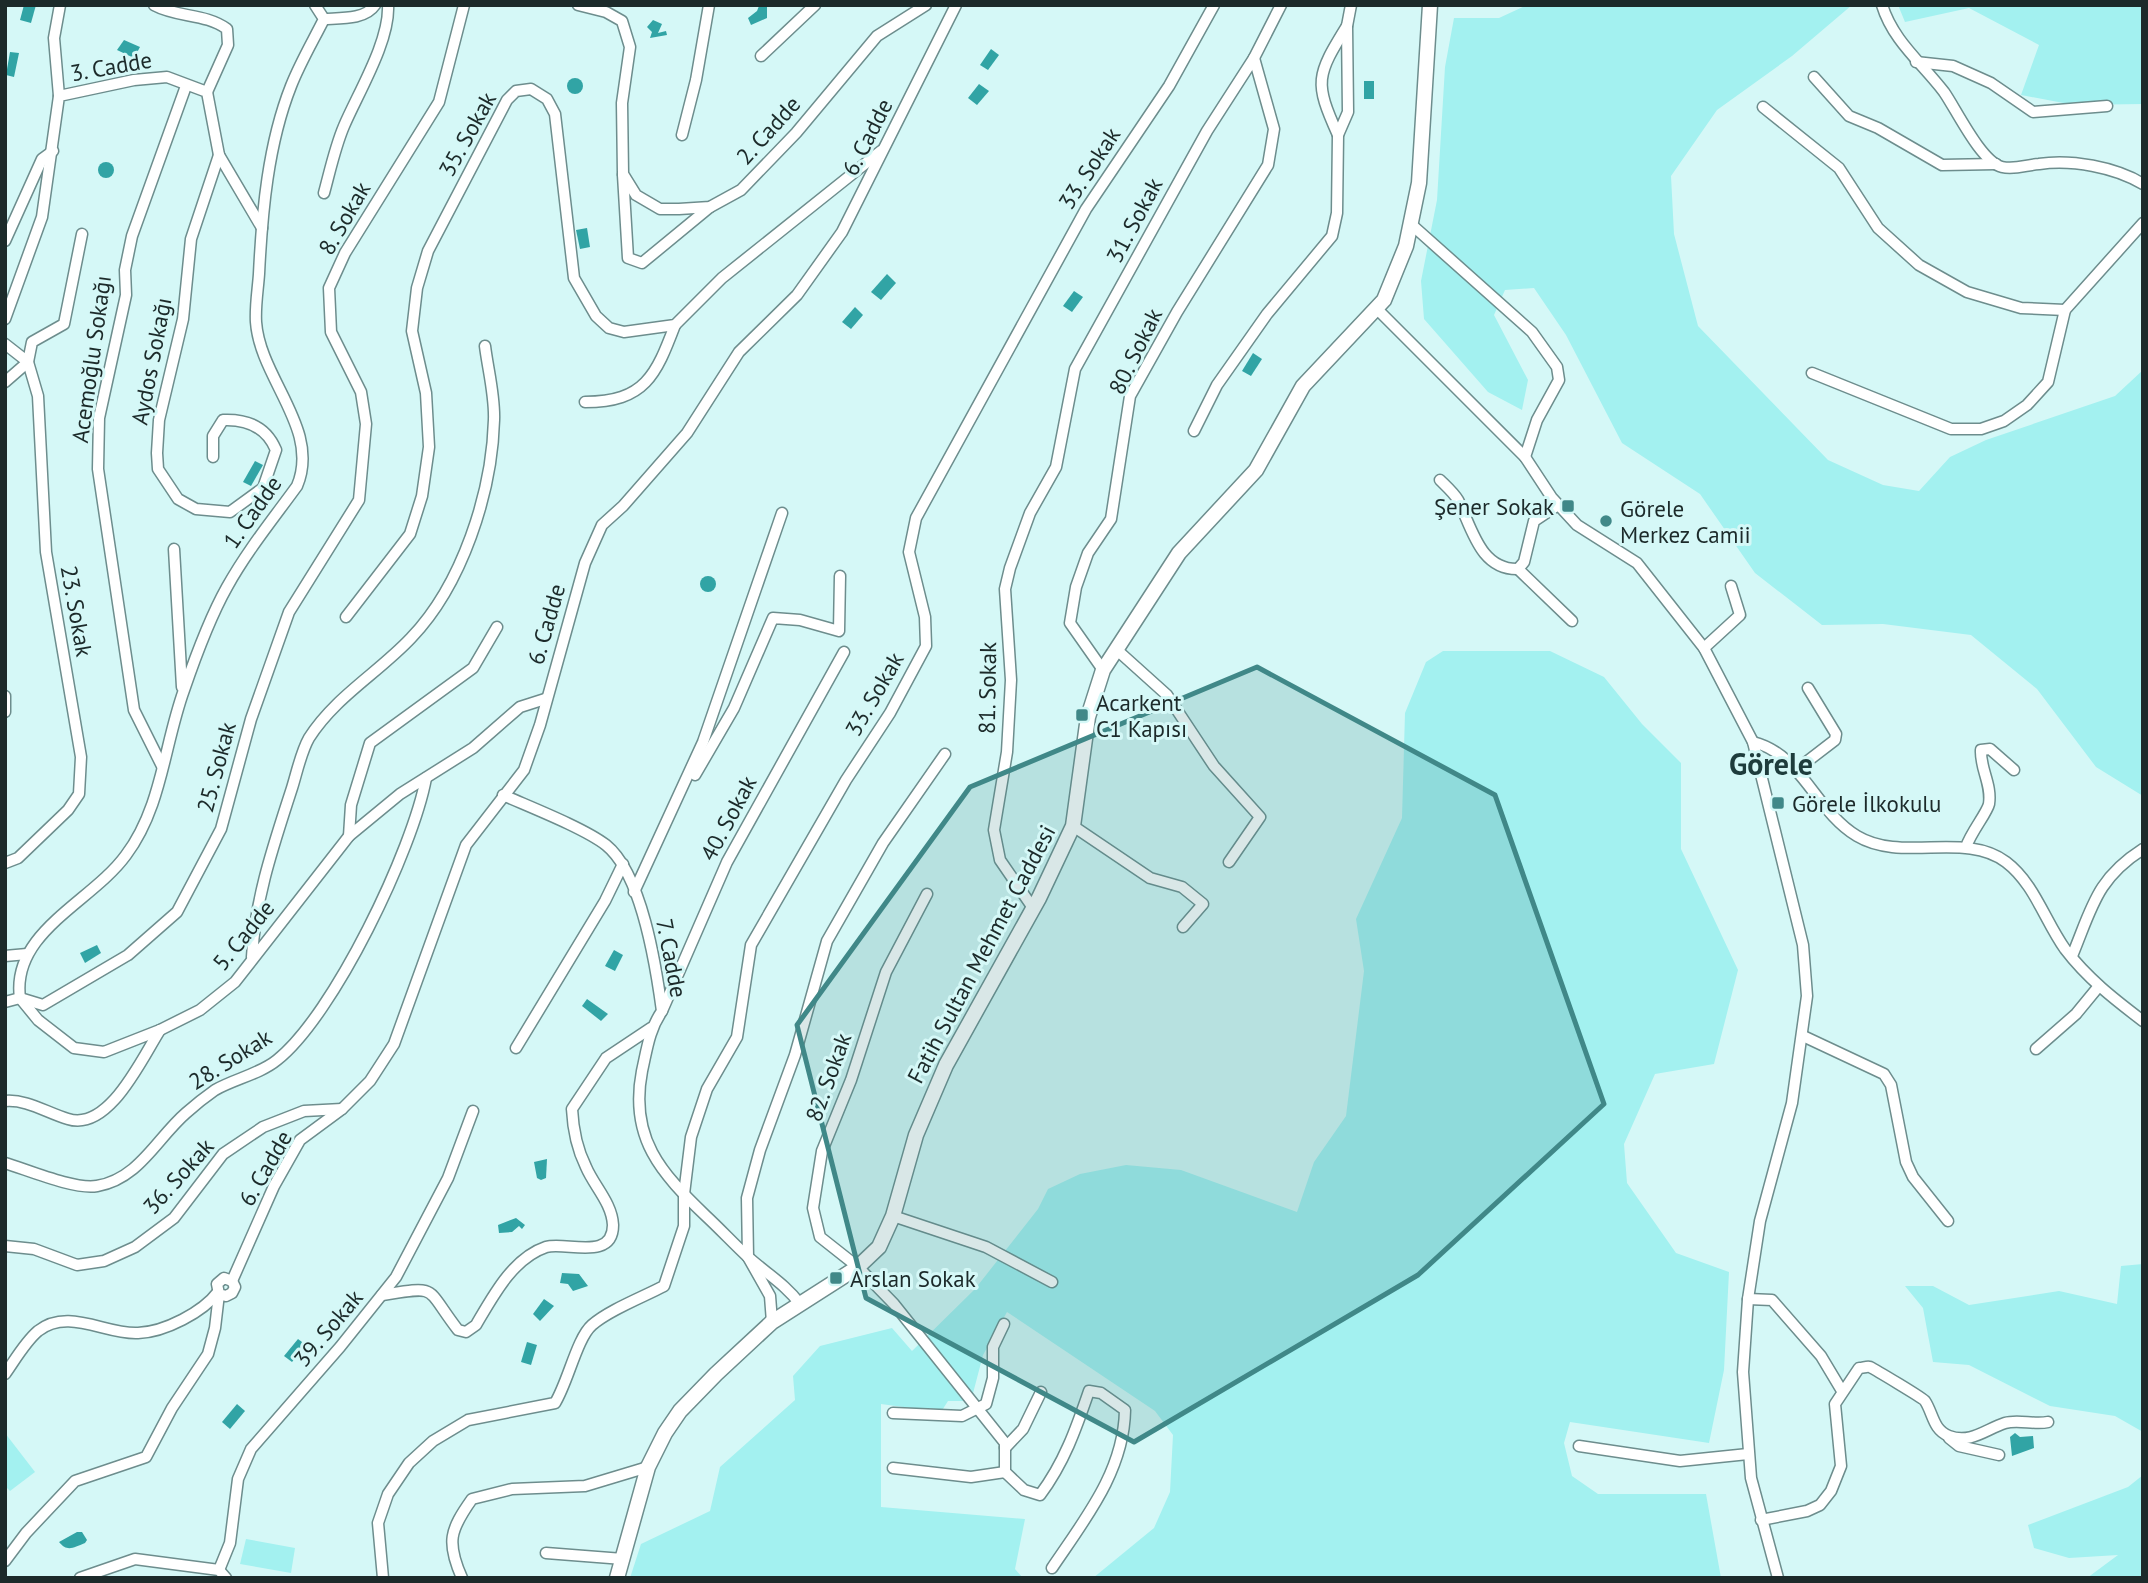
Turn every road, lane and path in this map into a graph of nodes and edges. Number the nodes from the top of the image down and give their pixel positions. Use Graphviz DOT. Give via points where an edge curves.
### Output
graph roads {
  1 [pos="60,5"];
  2 [pos="154,5"];
  3 [pos="315,5"];
  4 [pos="375,5"];
  5 [pos="388,5"];
  6 [pos="464,5"];
  7 [pos="578,5"];
  8 [pos="709,5"];
  9 [pos="815,5"];
  10 [pos="926,5"];
  11 [pos="956,5"];
  12 [pos="1214,5"];
  13 [pos="1281,5"];
  14 [pos="1350,5"];
  15 [pos="1430,5"];
  16 [pos="1882,5"];
  17 [pos="324,19"];
  18 [pos="1347,26"];
  19 [pos="761,56"];
  20 [pos="1254,58"];
  21 [pos="1916,62"];
  22 [pos="1814,77"];
  23 [pos="186,86"];
  24 [pos="206,92"];
  25 [pos="59,96"];
  26 [pos="2107,106"];
  27 [pos="1763,107"];
  28 [pos="682,135"];
  29 [pos="1338,135"];
  30 [pos="886,147"];
  31 [pos="53,151"];
  32 [pos="219,155"];
  33 [pos="1996,164"];
  34 [pos="623,174"];
  35 [pos="2143,184"];
  36 [pos="324,193"];
  37 [pos="710,207"];
  38 [pos="2143,223"];
  39 [pos="1412,225"];
  40 [pos="261,228"];
  41 [pos="82,234"];
  42 [pos="5,241"];
  43 [pos="1378,310"];
  44 [pos="2065,310"];
  45 [pos="5,319"];
  46 [pos="675,325"];
  47 [pos="5,344"];
  48 [pos="485,346"];
  49 [pos="28,362"];
  50 [pos="1812,373"];
  51 [pos="5,382"];
  52 [pos="585,402"];
  53 [pos="1194,431"];
  54 [pos="213,457"];
  55 [pos="1525,457"];
  56 [pos="365,461"];
  57 [pos="1056,467"];
  58 [pos="1440,480"];
  59 [pos="1558,505"];
  60 [pos="782,513"];
  61 [pos="174,549"];
  62 [pos="1518,569"];
  63 [pos="840,576"];
  64 [pos="1731,586"];
  65 [pos="346,617"];
  66 [pos="1572,621"];
  67 [pos="497,627"];
  68 [pos="1703,648"];
  69 [pos="1117,650"];
  70 [pos="844,652"];
  71 [pos="1103,670"];
  72 [pos="1808,688"];
  73 [pos="182,694"];
  74 [pos="5,696"];
  75 [pos="545,699"];
  76 [pos="5,712"];
  77 [pos="1753,742"];
  78 [pos="945,754"];
  79 [pos="162,766"];
  80 [pos="1796,770"];
  81 [pos="2014,770"];
  82 [pos="426,778"];
  83 [pos="503,794"];
  84 [pos="671,817"];
  85 [pos="1073,827"];
  86 [pos="349,836"];
  87 [pos="1966,847"];
  88 [pos="2143,849"];
  89 [pos="1229,862"];
  90 [pos="5,863"];
  91 [pos="622,864"];
  92 [pos="634,892"];
  93 [pos="927,894"];
  94 [pos="1033,908"];
  95 [pos="1183,927"];
  96 [pos="27,954"];
  97 [pos="5,956"];
  98 [pos="252,957"];
  99 [pos="2072,957"];
  100 [pos="2099,986"];
  101 [pos="19,998"];
  102 [pos="5,1002"];
  103 [pos="662,1011"];
  104 [pos="2143,1021"];
  105 [pos="651,1028"];
  106 [pos="160,1030"];
  107 [pos="1803,1036"];
  108 [pos="516,1048"];
  109 [pos="2036,1049"];
  110 [pos="5,1101"];
  111 [pos="342,1109"];
  112 [pos="473,1111"];
  113 [pos="5,1163"];
  114 [pos="684,1194"];
  115 [pos="893,1216"];
  116 [pos="1948,1222"];
  117 [pos="5,1245"];
  118 [pos="748,1257"];
  119 [pos="858,1267"];
  120 [pos="232,1281"];
  121 [pos="1052,1282"];
  122 [pos="219,1293"];
  123 [pos="232,1293"];
  124 [pos="383,1294"];
  125 [pos="1748,1299"];
  126 [pos="800,1304"];
  127 [pos="772,1322"];
  128 [pos="1004,1324"];
  129 [pos="215,1328"];
  130 [pos="5,1374"];
  131 [pos="1842,1391"];
  132 [pos="1041,1392"];
  133 [pos="977,1409"];
  134 [pos="893,1413"];
  135 [pos="2048,1422"];
  136 [pos="1947,1436"];
  137 [pos="1580,1446"];
  138 [pos="1005,1448"];
  139 [pos="1748,1454"];
  140 [pos="1999,1455"];
  141 [pos="649,1467"];
  142 [pos="893,1468"];
  143 [pos="1005,1472"];
  144 [pos="1760,1520"];
  145 [pos="546,1553"];
  146 [pos="623,1559"];
  147 [pos="5,1561"];
  148 [pos="1052,1568"];
  149 [pos="222,1574"];
  150 [pos="80,1578"];
  151 [pos="383,1578"];
  152 [pos="462,1578"];
  153 [pos="617,1578"];
  154 [pos="1778,1578"];
  1 -- 25 [label="street" via="54,37"];
  2 -- 24 [label="street" via="170,13 213,19 227,29 228,45"];
  3 -- 17 [label="street"];
  4 -- 17 [label="street" via="351,18"];
  5 -- 36 [label="street" via="382,39 343,128"];
  6 -- 56 [label="street, 8. Sokak" via="439,102 345,253 329,288 331,332 361,392"];
  7 -- 34 [label="street" via="622,21 630,47 622,103"];
  8 -- 28 [label="street"];
  9 -- 19 [label="street"];
  10 -- 37 [label="street, 2. Cadde" via="877,36 741,190"];
  11 -- 30 [label="street, 6. Cadde"];
  12 -- 114 [label="street, 33. Sokak" via="1169,86 1086,209 916,518 909,552 925,617 926,646 751,945 737,1037 707,1089 691,1137"];
  13 -- 20 [label="street, 31. Sokak"];
  14 -- 18 [label="street"];
  15 -- 39 [label="main road, Fatih Sultan Mehmet Caddesi" via="1419,183"];
  16 -- 21 [label="street" via="1885,17"];
  17 -- 40 [label="street, 1. Cadde" via="291,85 278,127"];
  18 -- 29 [label="street" via="1348,112"];
  18 -- 29 [label="street" via="1321,76 1321,96"];
  20 -- 57 [label="street, 31. Sokak" via="1207,131 1075,369"];
  20 -- 71 [label="street, 80. Sokak" via="1274,129 1268,165 1130,396 1111,519 1088,553 1076,587 1070,623"];
  21 -- 26 [label="street" via="1953,66 2033,112"];
  21 -- 33 [label="street"];
  22 -- 33 [label="street" via="1849,116 1942,165"];
  23 -- 24 [label="street, 3. Cadde"];
  23 -- 25 [label="street, 3. Cadde" via="167,77"];
  23 -- 79 [label="street, Acemoğlu Sokağı" via="132,236 125,270 126,295 99,418 98,469 134,710"];
  24 -- 32 [label="street"];
  25 -- 31 [label="street, 3. Cadde"];
  27 -- 44 [label="street" via="1839,168 1878,228 1919,265 1967,292 2021,308"];
  29 -- 53 [label="street" via="1337,213 1332,236 1259,324 1217,385"];
  30 -- 46 [label="street" via="722,278"];
  30 -- 75 [label="street, 6. Cadde" via="842,232 797,295 739,352 687,433 602,525 585,563"];
  31 -- 42 [label="street" via="42,159"];
  31 -- 45 [label="street, 3. Cadde" via="42,217"];
  32 -- 40 [label="street"];
  32 -- 54 [label="street, Aydos Sokağı" via="191,239 183,319 159,420 158,469 178,499 196,509 230,512 263,488 276,450 261,429 244,419 223,420 213,436"];
  33 -- 35 [label="street" via="2016,169 2041,163 2102,168"];
  34 -- 37 [label="street, 2. Cadde" via="636,195 660,209"];
  34 -- 37 [label="street" via="628,258 642,263"];
  38 -- 44 [label="street"];
  39 -- 43 [label="main road, Fatih Sultan Mehmet Caddesi"];
  39 -- 55 [label="street" via="1532,332 1557,367 1559,380 1536,420"];
  40 -- 73 [label="street, 1. Cadde" via="256,323 275,382 303,439 303,472 227,587"];
  41 -- 49 [label="street" via="64,324 32,342"];
  43 -- 55 [label="street"];
  43 -- 69 [label="main road, Fatih Sultan Mehmet Caddesi" via="1303,386 1256,470 1179,553"];
  44 -- 50 [label="street" via="2048,382 2027,405 2004,421 1981,429 1951,429"];
  46 -- 52 [label="street" via="658,368 637,389 615,402"];
  46 -- 65 [label="street, 35. Sokak" via="625,332 609,328 596,316 574,278 555,114 547,99 531,89 516,91 507,100 428,251 417,288 412,331 426,393 429,447 422,496 410,534"];
  47 -- 49 [label="street"];
  48 -- 98 [label="street" via="494,419 481,508 448,589 412,638 331,710 308,740 265,873 254,919"];
  49 -- 51 [label="street"];
  49 -- 90 [label="street, 23. Sokak" via="38,396 46,552 81,757 79,794 68,810 18,858"];
  55 -- 59 [label="street"];
  56 -- 101 [label="street, 25. Sokak" via="359,500 289,612 250,719 221,829 177,912 128,955 43,1005"];
  57 -- 94 [label="street, 81. Sokak" via="1030,513 1004,589 1011,680 1007,752 994,830 1000,860"];
  58 -- 62 [label="street" via="1457,498 1471,534 1492,561 1506,570"];
  59 -- 62 [label="street" via="1534,521"];
  59 -- 68 [label="street" via="1577,525 1637,563"];
  60 -- 84 [label="street" via="703,742"];
  61 -- 73 [label="street"];
  62 -- 66 [label="street"];
  63 -- 84 [label="street" via="839,631 773,618 734,708"];
  64 -- 68 [label="street" via="1740,615"];
  67 -- 86 [label="street" via="473,667 370,743 351,805"];
  68 -- 77 [label="street"];
  69 -- 71 [label="main road, Fatih Sultan Mehmet Caddesi"];
  69 -- 89 [label="street" via="1167,695 1214,766 1260,817"];
  70 -- 103 [label="street, 40. Sokak" via="727,862"];
  71 -- 85 [label="main road, Fatih Sultan Mehmet Caddesi" via="1088,717"];
  72 -- 80 [label="street" via="1836,734 1835,740"];
  73 -- 79 [label="street, 1. Cadde"];
  74 -- 76 [label="street"];
  75 -- 82 [label="street, 5. Cadde" via="520,707 473,748"];
  75 -- 83 [label="street, 6. Cadde" via="524,770"];
  77 -- 80 [label="street" via="1781,752"];
  77 -- 107 [label="street" via="1802,945 1807,996"];
  78 -- 118 [label="street" via="883,843 827,941 806,1022 747,1198"];
  79 -- 96 [label="street, 1. Cadde" via="150,816 125,857"];
  80 -- 87 [label="street" via="1841,823 1869,842 1948,850"];
  81 -- 87 [label="street" via="1990,749 1981,750 1990,801"];
  82 -- 86 [label="street, 5. Cadde"];
  82 -- 113 [label="street, 28. Sokak" via="420,810 379,905 308,1028 276,1061 215,1090 184,1115 135,1169 97,1186"];
  83 -- 91 [label="street, 7. Cadde" via="603,843"];
  83 -- 111 [label="street, 6. Cadde" via="466,845 394,1044 370,1081"];
  84 -- 92 [label="street"];
  85 -- 94 [label="main road, Fatih Sultan Mehmet Caddesi"];
  85 -- 95 [label="street" via="1150,878 1182,887 1203,904"];
  86 -- 98 [label="street, 5. Cadde"];
  87 -- 99 [label="street" via="2006,862 2020,876"];
  88 -- 99 [label="street" via="2118,865 2097,892"];
  91 -- 92 [label="street, 7. Cadde"];
  91 -- 108 [label="street" via="605,901"];
  92 -- 103 [label="street, 7. Cadde" via="656,966"];
  93 -- 119 [label="street, 82. Sokak" via="886,972 822,1151 813,1208 820,1237"];
  94 -- 115 [label="main road, Fatih Sultan Mehmet Caddesi" via="962,1034 931,1100"];
  96 -- 97 [label="street"];
  96 -- 101 [label="street, 1. Cadde" via="17,981"];
  98 -- 106 [label="street, 5. Cadde" via="235,982 200,1010"];
  99 -- 100 [label="street"];
  100 -- 104 [label="street"];
  100 -- 109 [label="street" via="2076,1014"];
  101 -- 102 [label="street, 25. Sokak"];
  101 -- 106 [label="street, 5. Cadde" via="74,1048 104,1052"];
  103 -- 105 [label="street, 7. Cadde"];
  105 -- 114 [label="street, 7. Cadde" via="639,1111 655,1163"];
  105 -- 124 [label="street, 39. Sokak" via="607,1058 572,1110 580,1152 609,1208 610,1236 593,1248 548,1246 519,1262 476,1325 466,1332 457,1329 430,1292 420,1288"];
  106 -- 110 [label="street" via="99,1117 72,1121 17,1100"];
  107 -- 116 [label="street" via="1884,1074 1891,1085 1906,1162"];
  107 -- 125 [label="street" via="1760,1222"];
  111 -- 117 [label="street, 36. Sokak" via="304,1111 263,1127 223,1154 174,1219 135,1247 104,1261 77,1265"];
  111 -- 120 [label="street, 6. Cadde" via="300,1140"];
  112 -- 124 [label="street" via="449,1178"];
  114 -- 118 [label="street, 7. Cadde"];
  114 -- 151 [label="street, 33. Sokak" via="684,1226 664,1286 591,1325 555,1403 468,1420 409,1462 388,1494 378,1523"];
  115 -- 119 [label="main road, Fatih Sultan Mehmet Caddesi" via="879,1247"];
  115 -- 121 [label="street" via="986,1247"];
  118 -- 126 [label="street, 7. Cadde" via="787,1287"];
  118 -- 127 [label="street" via="770,1296"];
  119 -- 126 [label="main road, Fatih Sultan Mehmet Caddesi"];
  119 -- 133 [label="street, 82. Sokak" via="894,1304"];
  120 -- 122 [label="street" via="219,1281"];
  120 -- 123 [label="street"];
  122 -- 123 [label="street"];
  122 -- 129 [label="street"];
  122 -- 130 [label="street" via="206,1307 176,1322 138,1333 62,1321 39,1330"];
  123 -- 129 [label="street"];
  124 -- 149 [label="street, 39. Sokak" via="251,1449 238,1479"];
  125 -- 131 [label="street" via="1772,1300 1821,1356"];
  125 -- 139 [label="street" via="1743,1373"];
  126 -- 127 [label="main road, Fatih Sultan Mehmet Caddesi"];
  127 -- 141 [label="main road, Fatih Sultan Mehmet Caddesi" via="680,1411"];
  128 -- 133 [label="street" via="993,1347 993,1378 986,1404"];
  129 -- 147 [label="street" via="208,1354 146,1457 75,1481"];
  131 -- 136 [label="street" via="1859,1368 1871,1367 1925,1401"];
  131 -- 144 [label="street" via="1835,1404 1841,1466 1831,1492 1807,1511"];
  132 -- 138 [label="street" via="1023,1429"];
  133 -- 134 [label="street" via="962,1416"];
  133 -- 138 [label="street, 82. Sokak"];
  135 -- 136 [label="street" via="2006,1423 1986,1434"];
  136 -- 140 [label="street" via="1959,1446"];
  137 -- 139 [label="street" via="1680,1461"];
  138 -- 143 [label="street"];
  139 -- 144 [label="street"];
  141 -- 146 [label="main road, Fatih Sultan Mehmet Caddesi"];
  141 -- 152 [label="street" via="585,1486 512,1489 472,1499 456,1521 450,1543"];
  142 -- 143 [label="street" via="971,1477"];
  143 -- 148 [label="street" via="1024,1490 1040,1495 1066,1457 1089,1391 1101,1393 1125,1410 1125,1433 1102,1495"];
  144 -- 154 [label="street"];
  145 -- 146 [label="street"];
  146 -- 153 [label="main road, Fatih Sultan Mehmet Caddesi"];
  149 -- 150 [label="street" via="135,1559"];
}
